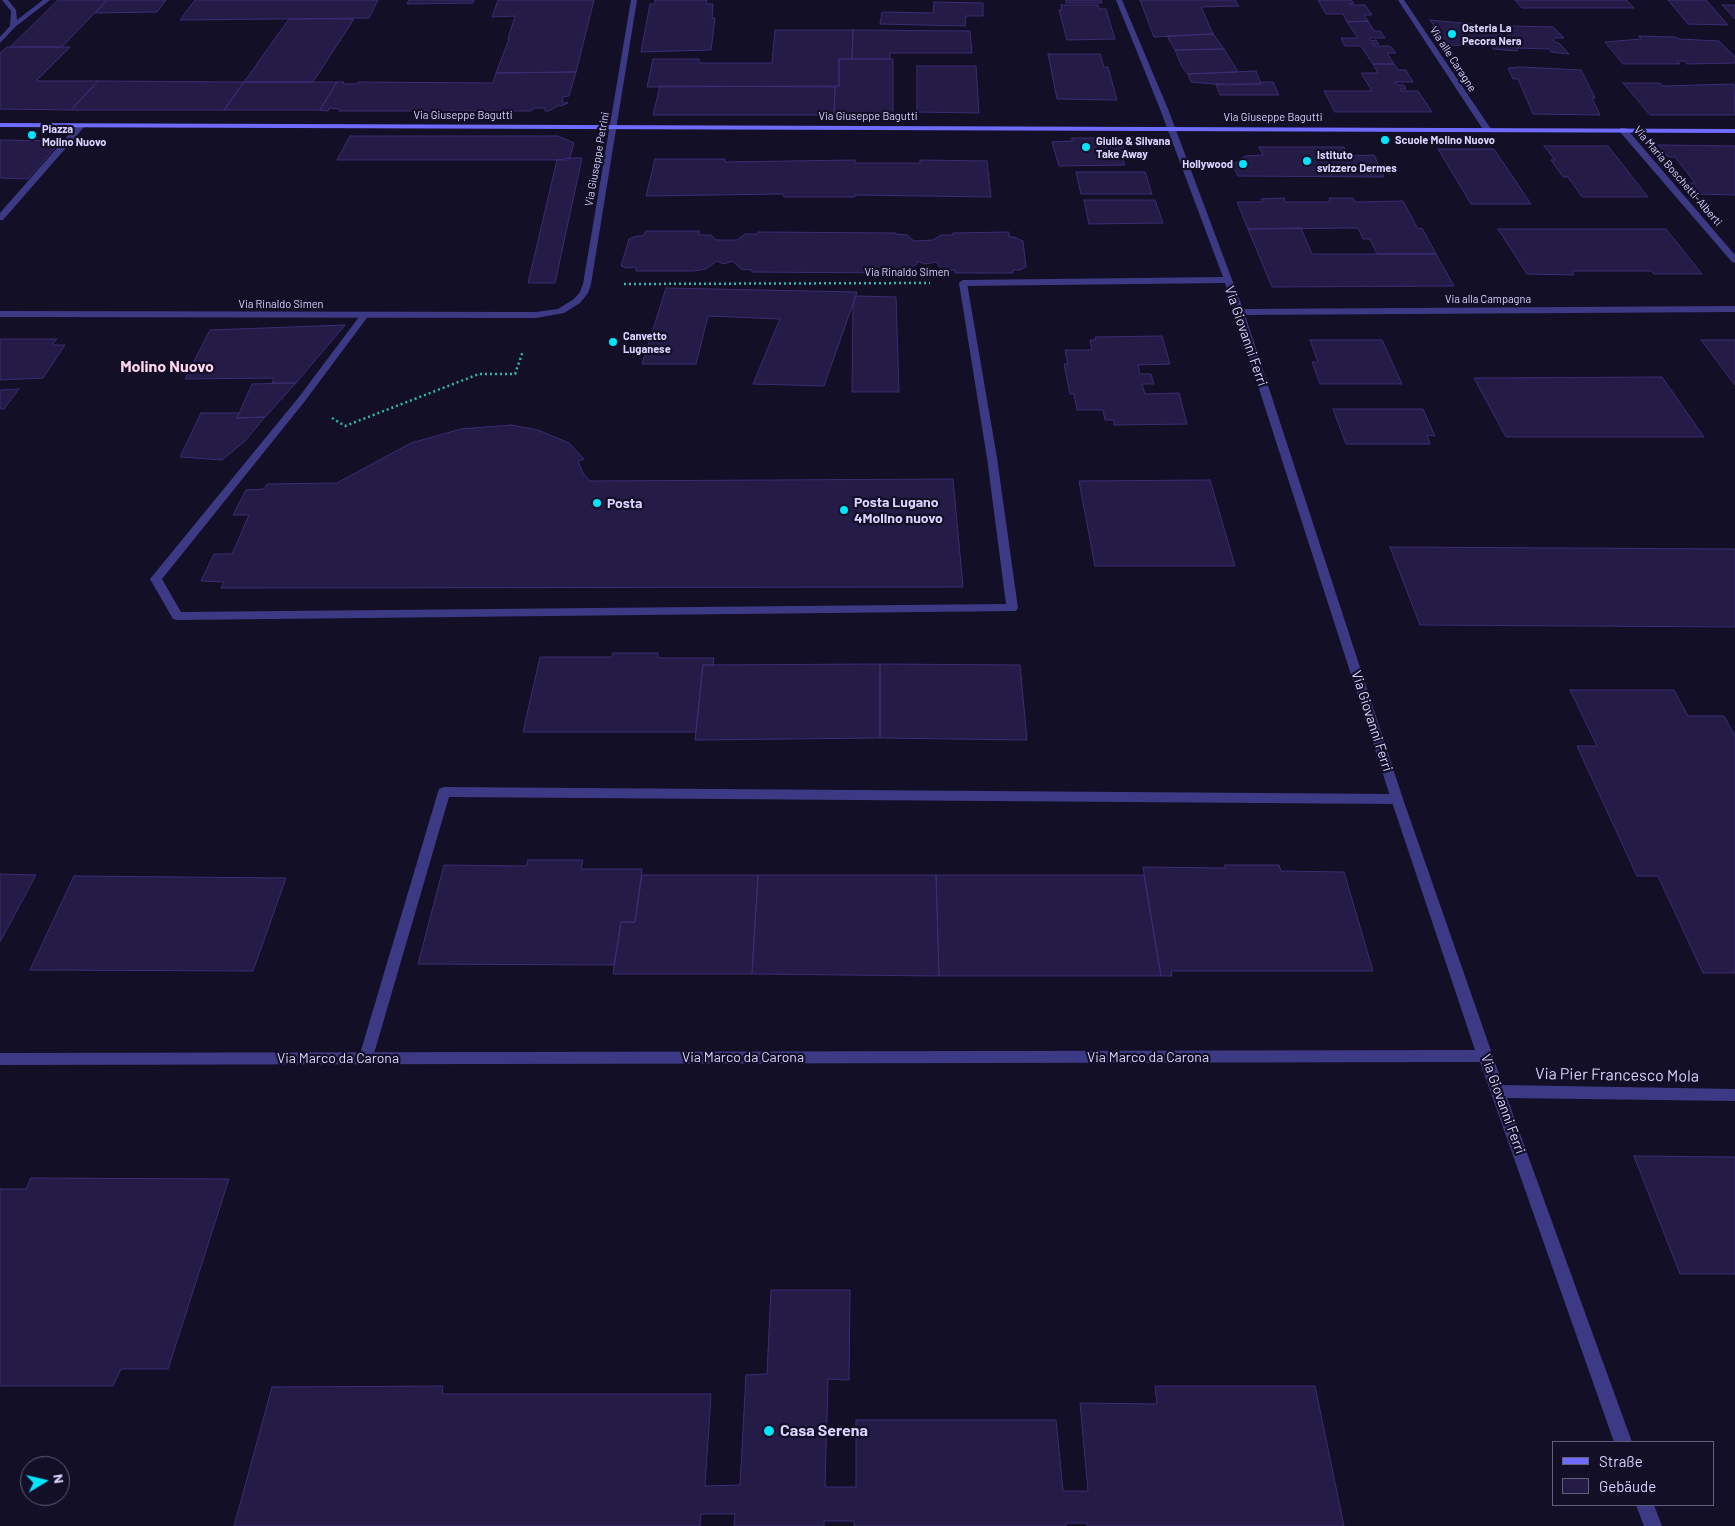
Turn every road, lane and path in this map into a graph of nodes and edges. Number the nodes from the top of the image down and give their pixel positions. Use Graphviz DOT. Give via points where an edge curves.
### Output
graph roads {
  1 [pos="5,0"];
  2 [pos="47,0"];
  3 [pos="634,0"];
  4 [pos="1119,0"];
  5 [pos="1402,0"];
  6 [pos="13,26"];
  7 [pos="0,41"];
  8 [pos="0,126"];
  9 [pos="81,126"];
  10 [pos="614,127"];
  11 [pos="1171,128"];
  12 [pos="1487,130"];
  13 [pos="1623,130"];
  14 [pos="1735,130"];
  15 [pos="0,218"];
  16 [pos="1735,260"];
  17 [pos="1227,280"];
  18 [pos="963,283"];
  19 [pos="587,284"];
  20 [pos="1735,309"];
  21 [pos="561,311"];
  22 [pos="1240,312"];
  23 [pos="0,314"];
  24 [pos="365,315"];
  25 [pos="536,315"];
  26 [pos="302,399"];
  27 [pos="1398,799"];
  28 [pos="1485,1056"];
  29 [pos="366,1058"];
  30 [pos="0,1059"];
  31 [pos="1499,1091"];
  32 [pos="1735,1095"];
  33 [pos="1623,1441"];
  34 [pos="1645,1506"];
  35 [pos="1653,1526"];
  1 -- 6 [label="street" via="14,11"];
  2 -- 6 [label="street"];
  3 -- 10 [label="street, Via Giuseppe Petrini"];
  4 -- 11 [label="street, Via Giovanni Ferri"];
  5 -- 12 [label="street, Via alle Caragne"];
  6 -- 7 [label="street"];
  8 -- 9 [label="main road, Via Giuseppe Bagutti"];
  9 -- 10 [label="main road, Via Giuseppe Bagutti"];
  9 -- 15 [label="street"];
  10 -- 11 [label="main road, Via Giuseppe Bagutti"];
  10 -- 19 [label="street, Via Giuseppe Petrini"];
  11 -- 12 [label="main road, Via Giuseppe Bagutti"];
  11 -- 17 [label="street, Via Giovanni Ferri"];
  12 -- 13 [label="main road, Via Giuseppe Bagutti"];
  13 -- 14 [label="main road, Via Giuseppe Bagutti"];
  13 -- 16 [label="street, Via Maria Boschetti-Alberti"];
  17 -- 18 [label="street, Via Rinaldo Simen"];
  17 -- 22 [label="street, Via Giovanni Ferri"];
  18 -- 19 [label="path, Via Rinaldo Simen"];
  18 -- 26 [label="street" via="992,458 1012,608 177,616 156,579"];
  19 -- 21 [label="street, Via Giuseppe Petrini" via="577,301"];
  20 -- 22 [label="street, Via alla Campagna"];
  21 -- 25 [label="street, Via Rinaldo Simen"];
  22 -- 27 [label="street, Via Giovanni Ferri"];
  23 -- 24 [label="street, Via Rinaldo Simen"];
  24 -- 25 [label="street, Via Rinaldo Simen"];
  24 -- 26 [label="street"];
  25 -- 26 [label="path" via="515,374 479,374 345,426"];
  27 -- 28 [label="street, Via Giovanni Ferri"];
  27 -- 29 [label="street" via="444,792"];
  28 -- 29 [label="street, Via Marco da Carona"];
  28 -- 31 [label="street, Via Giovanni Ferri"];
  29 -- 30 [label="street, Via Marco da Carona"];
  31 -- 32 [label="street, Via Pier Francesco Mola"];
  31 -- 33 [label="street, Via Giovanni Ferri"];
  34 -- 35 [label="street"];
}
